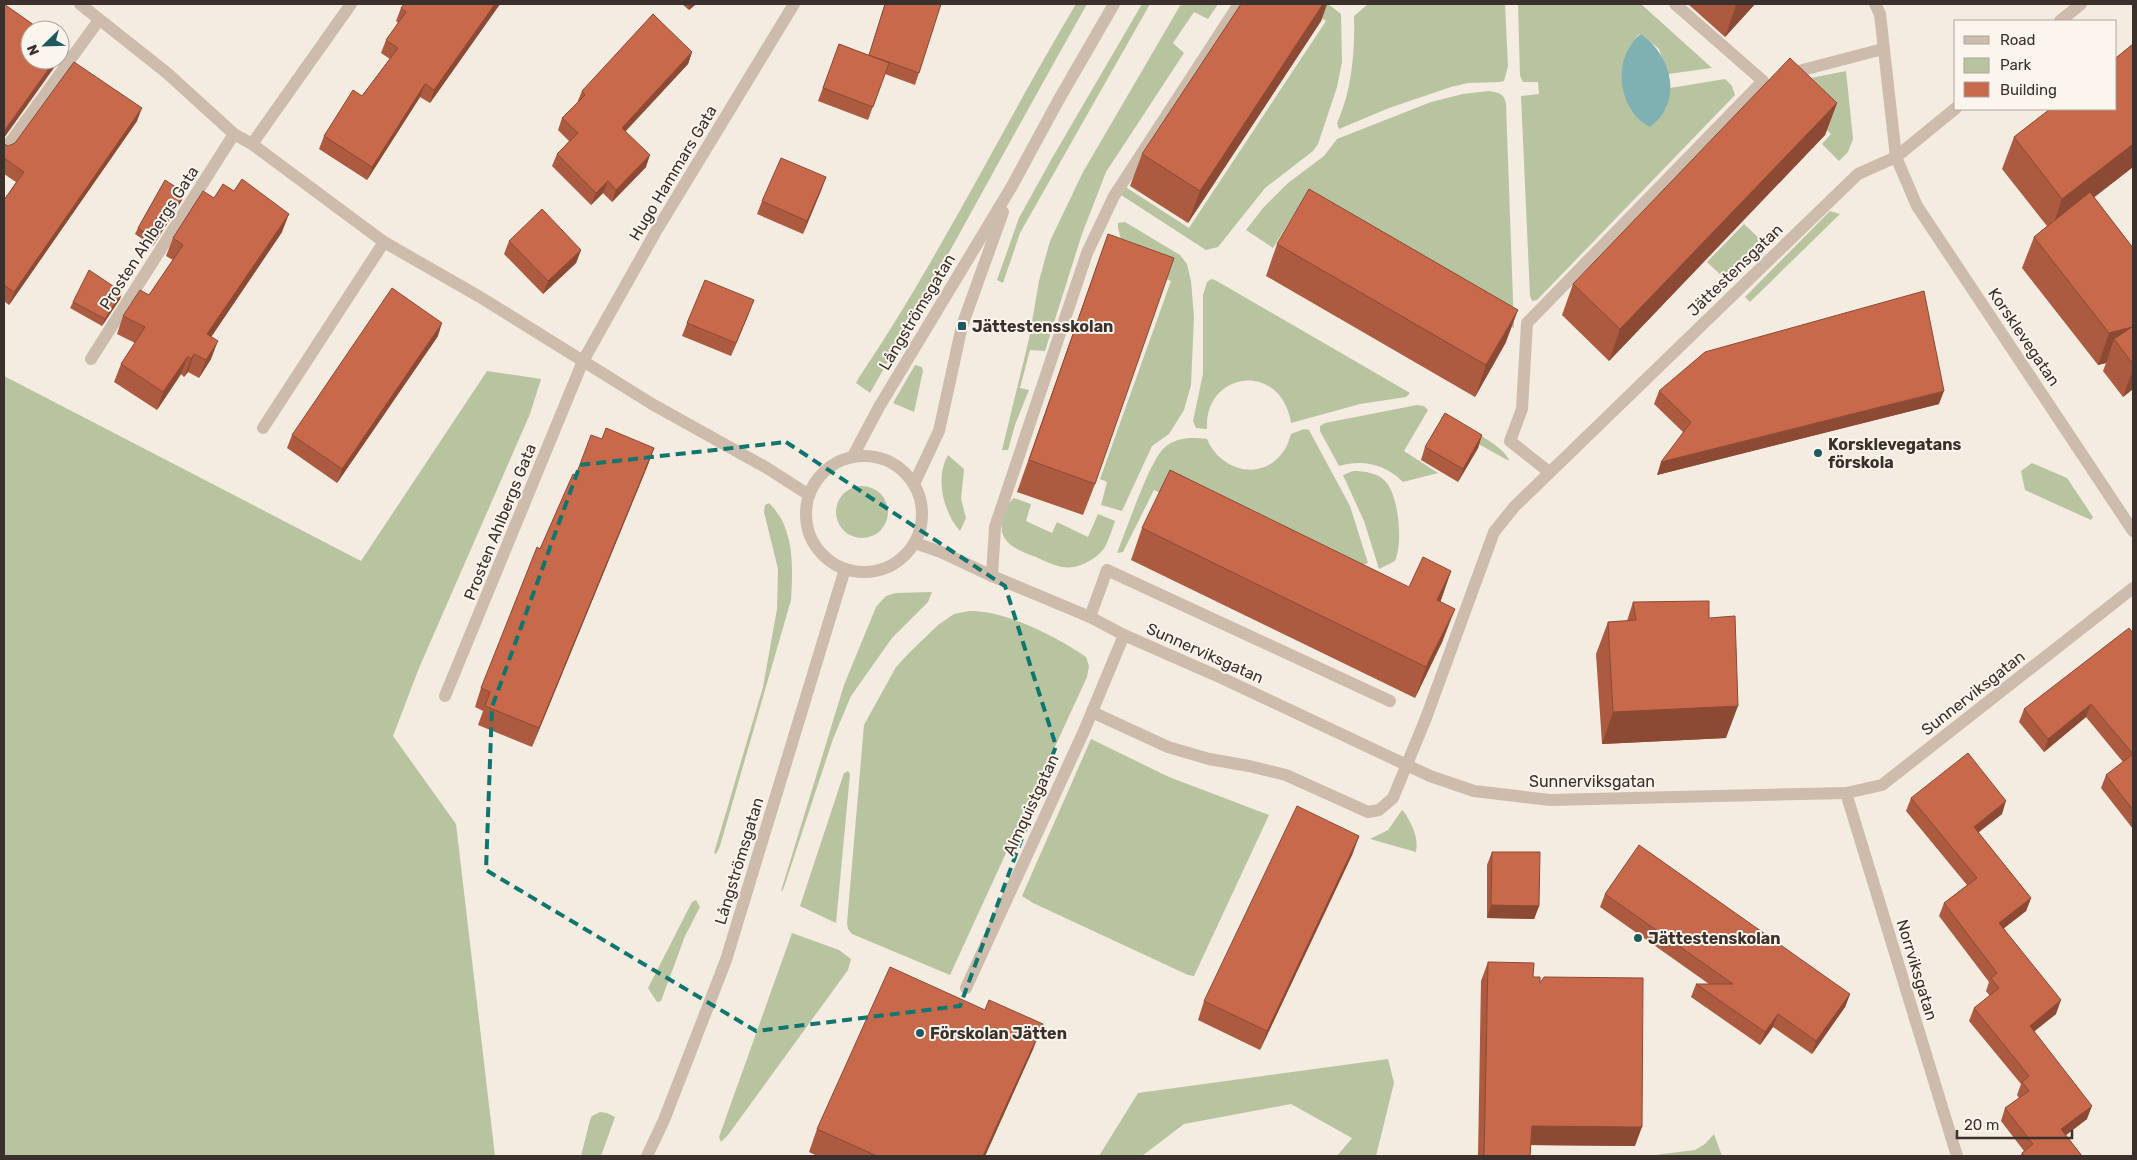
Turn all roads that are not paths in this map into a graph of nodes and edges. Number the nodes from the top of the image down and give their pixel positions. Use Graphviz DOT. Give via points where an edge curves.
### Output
graph roads {
  1 [pos="80,4"];
  2 [pos="351,4"];
  3 [pos="794,4"];
  4 [pos="1114,4"];
  5 [pos="1239,4"];
  6 [pos="1675,4"];
  7 [pos="1875,4"];
  8 [pos="2081,4"];
  9 [pos="99,20"];
  10 [pos="2061,20"];
  11 [pos="1883,49"];
  12 [pos="1763,81"];
  13 [pos="1954,110"];
  14 [pos="234,134"];
  15 [pos="252,144"];
  16 [pos="4,151"];
  17 [pos="1896,157"];
  18 [pos="1012,186"];
  19 [pos="384,242"];
  20 [pos="91,359"];
  21 [pos="584,360"];
  22 [pos="262,428"];
  23 [pos="853,456"];
  24 [pos="1549,472"];
  25 [pos="914,484"];
  26 [pos="809,495"];
  27 [pos="2133,531"];
  28 [pos="915,542"];
  29 [pos="845,569"];
  30 [pos="992,576"];
  31 [pos="2133,588"];
  32 [pos="1090,617"];
  33 [pos="1124,635"];
  34 [pos="446,696"];
  35 [pos="1390,701"];
  36 [pos="1092,712"];
  37 [pos="1406,764"];
  38 [pos="1846,793"];
  39 [pos="966,988"];
  40 [pos="647,1156"];
  41 [pos="1957,1156"];
  1 -- 9 [label="street"];
  2 -- 15 [label="street"];
  3 -- 21 [label="street, Hugo Hammars Gata" via="655,233"];
  4 -- 18 [label="street, Långströmsgatan"];
  5 -- 30 [label="street" via="1114,196 1087,253 995,527"];
  6 -- 12 [label="street"];
  7 -- 11 [label="street, Korsklevegatan" via="1880,14"];
  8 -- 10 [label="street"];
  9 -- 14 [label="street" via="167,73"];
  9 -- 16 [label="street"];
  11 -- 12 [label="street"];
  11 -- 17 [label="street, Korsklevegatan"];
  12 -- 24 [label="street" via="1527,323 1522,409 1510,441"];
  13 -- 17 [label="street, Jättestensgatan"];
  14 -- 15 [label="street"];
  14 -- 20 [label="street, Prosten Ahlbergs Gata"];
  15 -- 19 [label="street"];
  17 -- 24 [label="street, Jättestensgatan" via="1858,174"];
  17 -- 27 [label="street, Korsklevegatan" via="1917,206"];
  18 -- 23 [label="street, Långströmsgatan"];
  18 -- 25 [label="street, Långströmsgatan" via="962,326 939,431"];
  19 -- 21 [label="street"];
  19 -- 22 [label="street"];
  21 -- 26 [label="street" via="652,404"];
  21 -- 34 [label="street, Prosten Ahlbergs Gata"];
  23 -- 25 [label="street" via="882,458 906,473"];
  23 -- 26 [label="street" via="830,466"];
  24 -- 37 [label="street, Jättestensgatan" via="1494,532"];
  25 -- 28 [label="street" via="922,513"];
  26 -- 29 [label="street" via="806,519 813,542 830,561"];
  28 -- 29 [label="street" via="908,552 888,567 864,572"];
  28 -- 30 [label="street, Sunnerviksgatan"];
  29 -- 40 [label="street, Långströmsgatan" via="726,960 668,1111"];
  30 -- 32 [label="street, Sunnerviksgatan"];
  31 -- 38 [label="street, Sunnerviksgatan" via="1882,786"];
  32 -- 33 [label="street, Sunnerviksgatan"];
  32 -- 35 [label="street" via="1107,570"];
  33 -- 36 [label="street, Almquistgatan"];
  33 -- 37 [label="street, Sunnerviksgatan"];
  36 -- 37 [label="street, Jättestensgatan" via="1168,747 1208,760 1286,775 1368,812 1379,810 1393,798"];
  36 -- 39 [label="street, Almquistgatan"];
  37 -- 38 [label="street, Sunnerviksgatan" via="1474,791 1550,800"];
  38 -- 41 [label="street, Norrviksgatan"];
}
